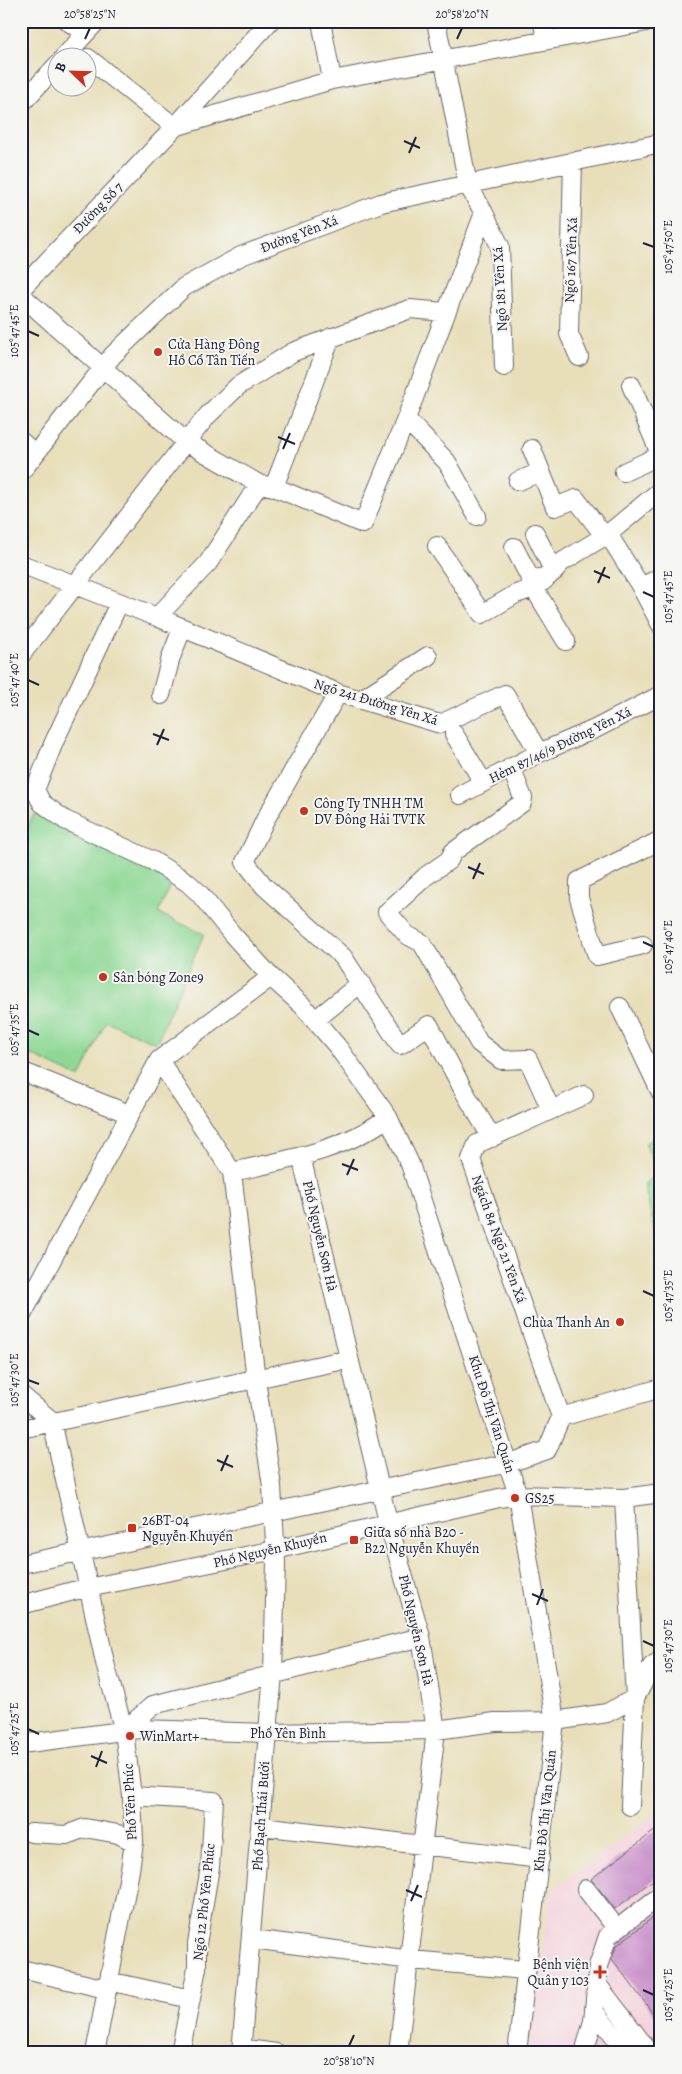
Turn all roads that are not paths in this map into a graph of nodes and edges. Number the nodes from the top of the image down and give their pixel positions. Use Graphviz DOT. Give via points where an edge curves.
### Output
graph roads {
  1 [pos="67,21"];
  2 [pos="270,21"];
  3 [pos="321,21"];
  4 [pos="436,21"];
  5 [pos="542,21"];
  6 [pos="652,21"];
  7 [pos="91,27"];
  8 [pos="547,40"];
  9 [pos="80,48"];
  10 [pos="444,58"];
  11 [pos="98,70"];
  12 [pos="48,75"];
  13 [pos="332,80"];
  14 [pos="21,104"];
  15 [pos="176,127"];
  16 [pos="661,143"];
  17 [pos="573,161"];
  18 [pos="468,185"];
  19 [pos="484,213"];
  20 [pos="21,289"];
  21 [pos="21,295"];
  22 [pos="445,312"];
  23 [pos="331,337"];
  24 [pos="579,357"];
  25 [pos="504,367"];
  26 [pos="102,368"];
  27 [pos="631,385"];
  28 [pos="406,419"];
  29 [pos="186,442"];
  30 [pos="28,447"];
  31 [pos="532,449"];
  32 [pos="661,456"];
  33 [pos="21,472"];
  34 [pos="541,472"];
  35 [pos="624,472"];
  36 [pos="518,481"];
  37 [pos="267,485"];
  38 [pos="661,490"];
  39 [pos="478,516"];
  40 [pos="535,533"];
  41 [pos="608,534"];
  42 [pos="437,546"];
  43 [pos="514,547"];
  44 [pos="21,564"];
  45 [pos="552,574"];
  46 [pos="661,577"];
  47 [pos="74,586"];
  48 [pos="641,587"];
  49 [pos="534,588"];
  50 [pos="119,602"];
  51 [pos="156,617"];
  52 [pos="661,625"];
  53 [pos="182,629"];
  54 [pos="566,641"];
  55 [pos="21,655"];
  56 [pos="428,656"];
  57 [pos="338,693"];
  58 [pos="161,695"];
  59 [pos="661,695"];
  60 [pos="360,700"];
  61 [pos="441,731"];
  62 [pos="539,753"];
  63 [pos="511,767"];
  64 [pos="483,782"];
  65 [pos="460,795"];
  66 [pos="661,840"];
  67 [pos="643,945"];
  68 [pos="271,977"];
  69 [pos="361,983"];
  70 [pos="620,1007"];
  71 [pos="315,1020"];
  72 [pos="159,1060"];
  73 [pos="21,1071"];
  74 [pos="661,1093"];
  75 [pos="584,1094"];
  76 [pos="550,1110"];
  77 [pos="129,1114"];
  78 [pos="388,1117"];
  79 [pos="492,1138"];
  80 [pos="302,1156"];
  81 [pos="232,1172"];
  82 [pos="21,1318"];
  83 [pos="349,1358"];
  84 [pos="256,1380"];
  85 [pos="661,1388"];
  86 [pos="21,1394"];
  87 [pos="561,1417"];
  88 [pos="52,1421"];
  89 [pos="21,1429"];
  90 [pos="509,1463"];
  91 [pos="380,1488"];
  92 [pos="661,1493"];
  93 [pos="518,1495"];
  94 [pos="624,1498"];
  95 [pos="272,1512"];
  96 [pos="388,1522"];
  97 [pos="275,1550"];
  98 [pos="80,1552"];
  99 [pos="21,1564"];
  100 [pos="89,1588"];
  101 [pos="21,1604"];
  102 [pos="420,1637"];
  103 [pos="661,1660"];
  104 [pos="273,1673"];
  105 [pos="635,1698"];
  106 [pos="555,1721"];
  107 [pos="436,1730"];
  108 [pos="124,1731"];
  109 [pos="267,1734"];
  110 [pos="21,1744"];
  111 [pos="132,1796"];
  112 [pos="630,1806"];
  113 [pos="261,1826"];
  114 [pos="31,1833"];
  115 [pos="134,1842"];
  116 [pos="422,1845"];
  117 [pos="540,1858"];
  118 [pos="586,1889"];
  119 [pos="661,1895"];
  120 [pos="617,1929"];
  121 [pos="252,1939"];
  122 [pos="411,1960"];
  123 [pos="21,1969"];
  124 [pos="524,1970"];
  125 [pos="597,1984"];
  126 [pos="107,1985"];
  127 [pos="190,1999"];
  128 [pos="594,2011"];
  129 [pos="241,2050"];
  130 [pos="95,2053"];
  131 [pos="180,2053"];
  132 [pos="276,2053"];
  133 [pos="398,2053"];
  134 [pos="516,2053"];
  135 [pos="584,2053"];
  136 [pos="628,2053"];
  137 [pos="650,2053"];
  1 -- 7 [label="street"];
  2 -- 15 [label="street, Đường Số 7"];
  3 -- 13 [label="street"];
  4 -- 10 [label="street, Ngõ 181 Yên Xá"];
  5 -- 8 [label="street"];
  6 -- 8 [label="street"];
  7 -- 9 [label="street"];
  8 -- 10 [label="street"];
  10 -- 13 [label="street"];
  10 -- 18 [label="street, Ngõ 181 Yên Xá"];
  11 -- 15 [label="street"];
  12 -- 14 [label="street"];
  13 -- 15 [label="street"];
  15 -- 20 [label="street, Đường Số 7"];
  16 -- 17 [label="street, Đường Yên Xá"];
  17 -- 18 [label="street, Đường Yên Xá"];
  17 -- 24 [label="street, Ngõ 167 Yên Xá" via="569,334"];
  18 -- 19 [label="street, Ngõ 181 Yên Xá"];
  18 -- 26 [label="street, Đường Yên Xá" via="381,203 241,256 184,287"];
  19 -- 22 [label="street"];
  19 -- 25 [label="street, Ngõ 181 Yên Xá" via="500,246"];
  21 -- 26 [label="street"];
  22 -- 23 [label="street" via="410,308"];
  22 -- 28 [label="street"];
  23 -- 29 [label="street" via="293,352 238,386"];
  23 -- 37 [label="street"];
  26 -- 29 [label="street"];
  26 -- 30 [label="street, Đường Yên Xá"];
  27 -- 32 [label="street"];
  28 -- 37 [label="street" via="363,524"];
  28 -- 39 [label="street" via="447,462"];
  29 -- 37 [label="street"];
  29 -- 47 [label="street"];
  30 -- 33 [label="street, Đường Yên Xá"];
  31 -- 34 [label="street"];
  32 -- 35 [label="street"];
  34 -- 36 [label="street"];
  34 -- 41 [label="street" via="555,507 576,498 603,534"];
  37 -- 51 [label="street" via="208,563"];
  38 -- 41 [label="street"];
  40 -- 45 [label="street"];
  41 -- 45 [label="street" via="562,562"];
  41 -- 48 [label="street"];
  42 -- 49 [label="street" via="482,614 516,594"];
  43 -- 45 [label="street" via="531,580"];
  44 -- 47 [label="street, Ngõ 241 Đường Yên Xá"];
  45 -- 49 [label="street"];
  46 -- 48 [label="street"];
  47 -- 50 [label="street, Ngõ 241 Đường Yên Xá"];
  47 -- 55 [label="street"];
  48 -- 52 [label="street"];
  49 -- 54 [label="street"];
  50 -- 51 [label="street, Ngõ 241 Đường Yên Xá"];
  50 -- 68 [label="street, Khu Đô Thị Văn Quán" via="35,790 42,803 65,820 153,861 187,882"];
  51 -- 53 [label="street, Ngõ 241 Đường Yên Xá"];
  53 -- 57 [label="street, Ngõ 241 Đường Yên Xá"];
  53 -- 58 [label="street"];
  56 -- 60 [label="street"];
  57 -- 60 [label="street, Ngõ 241 Đường Yên Xá"];
  57 -- 69 [label="street" via="265,820 245,862 264,886 344,957"];
  59 -- 62 [label="street, Hẻm 87/46/9 Đường Yên Xá" via="595,730"];
  60 -- 61 [label="street, Ngõ 241 Đường Yên Xá"];
  61 -- 62 [label="street, Ngõ 241 Đường Yên Xá" via="504,694"];
  61 -- 64 [label="street"];
  62 -- 63 [label="street, Hẻm 87/46/9 Đường Yên Xá"];
  63 -- 64 [label="street, Hẻm 87/46/9 Đường Yên Xá"];
  63 -- 76 [label="street" via="522,803 453,852 449,860 426,876 387,912 407,935 422,943 479,1043 501,1060 528,1059"];
  64 -- 65 [label="street, Hẻm 87/46/9 Đường Yên Xá"];
  66 -- 67 [label="street" via="579,881 579,898 597,956"];
  68 -- 71 [label="street, Khu Đô Thị Văn Quán"];
  68 -- 72 [label="street"];
  69 -- 71 [label="street"];
  69 -- 79 [label="street" via="400,1045 429,1025"];
  70 -- 74 [label="street"];
  71 -- 78 [label="street, Khu Đô Thị Văn Quán"];
  72 -- 77 [label="street"];
  72 -- 81 [label="street"];
  73 -- 77 [label="street"];
  75 -- 76 [label="street, Ngách 84 Ngõ 21 Yên Xá"];
  76 -- 79 [label="street, Ngách 84 Ngõ 21 Yên Xá"];
  77 -- 82 [label="street"];
  78 -- 80 [label="street" via="355,1138"];
  78 -- 90 [label="street, Khu Đô Thị Văn Quán" via="410,1164"];
  79 -- 87 [label="street, Ngách 84 Ngõ 21 Yên Xá" via="477,1144 471,1159"];
  80 -- 81 [label="street"];
  80 -- 83 [label="street, Phố Nguyễn Sơn Hà"];
  81 -- 84 [label="street, Phố Bạch Thái Bưởi"];
  83 -- 84 [label="street"];
  83 -- 91 [label="street, Phố Nguyễn Sơn Hà"];
  84 -- 88 [label="street"];
  84 -- 95 [label="street, Phố Bạch Thái Bưởi" via="272,1486"];
  85 -- 87 [label="street"];
  86 -- 88 [label="street"];
  87 -- 90 [label="street" via="546,1450"];
  88 -- 89 [label="street"];
  88 -- 98 [label="street, Phố Yên Phúc"];
  90 -- 91 [label="street"];
  90 -- 93 [label="street, Khu Đô Thị Văn Quán"];
  91 -- 95 [label="street"];
  91 -- 96 [label="street, Phố Nguyễn Sơn Hà"];
  92 -- 94 [label="street, Phố Nguyễn Khuyến"];
  93 -- 94 [label="street, Phố Nguyễn Khuyến"];
  93 -- 96 [label="street, Phố Nguyễn Khuyến"];
  93 -- 106 [label="street, Khu Đô Thị Văn Quán"];
  94 -- 105 [label="street"];
  95 -- 97 [label="street, Phố Bạch Thái Bưởi"];
  95 -- 98 [label="street"];
  96 -- 97 [label="street, Phố Nguyễn Khuyến"];
  96 -- 102 [label="street, Phố Nguyễn Sơn Hà"];
  97 -- 100 [label="street, Phố Nguyễn Khuyến"];
  97 -- 104 [label="street, Phố Bạch Thái Bưởi"];
  98 -- 99 [label="street"];
  98 -- 100 [label="street, Phố Yên Phúc"];
  100 -- 101 [label="street, Phố Nguyễn Khuyến"];
  100 -- 108 [label="street, Phố Yên Phúc"];
  102 -- 104 [label="street"];
  102 -- 107 [label="street, Phố Nguyễn Sơn Hà"];
  103 -- 105 [label="street" via="652,1666"];
  104 -- 108 [label="street" via="153,1705"];
  104 -- 109 [label="street, Phố Bạch Thái Bưởi"];
  105 -- 106 [label="street, Phố Yên Bình" via="607,1713"];
  105 -- 112 [label="street"];
  106 -- 107 [label="street, Phố Yên Bình" via="495,1722"];
  106 -- 117 [label="street, Khu Đô Thị Văn Quán"];
  107 -- 109 [label="street, Phố Yên Bình"];
  107 -- 116 [label="street, Phố Nguyễn Sơn Hà"];
  108 -- 109 [label="street, Phố Yên Bình" via="138,1728"];
  108 -- 110 [label="street, Phố Yên Bình"];
  108 -- 111 [label="street, Phố Yên Phúc"];
  109 -- 113 [label="street, Phố Bạch Thái Bưởi"];
  111 -- 115 [label="street, Phố Yên Phúc"];
  111 -- 127 [label="street, Ngõ 12 Phố Yên Phúc" via="214,1801 210,1867"];
  113 -- 116 [label="street"];
  113 -- 121 [label="street, Phố Bạch Thái Bưởi"];
  114 -- 115 [label="street" via="66,1835 85,1828 118,1834"];
  115 -- 126 [label="street, Phố Yên Phúc"];
  116 -- 117 [label="street"];
  116 -- 122 [label="street, Phố Nguyễn Sơn Hà"];
  117 -- 124 [label="street, Khu Đô Thị Văn Quán"];
  118 -- 120 [label="street"];
  119 -- 120 [label="street"];
  120 -- 125 [label="street" via="608,1936 598,1966"];
  121 -- 122 [label="street"];
  121 -- 129 [label="street, Phố Bạch Thái Bưởi"];
  122 -- 124 [label="street"];
  122 -- 133 [label="street, Phố Nguyễn Sơn Hà"];
  123 -- 126 [label="street"];
  124 -- 134 [label="street, Khu Đô Thị Văn Quán"];
  125 -- 128 [label="street"];
  125 -- 137 [label="street"];
  126 -- 127 [label="street"];
  126 -- 130 [label="street, Phố Yên Phúc"];
  127 -- 131 [label="street, Ngõ 12 Phố Yên Phúc"];
  128 -- 135 [label="street"];
  128 -- 136 [label="street"];
  129 -- 132 [label="street"];
}
